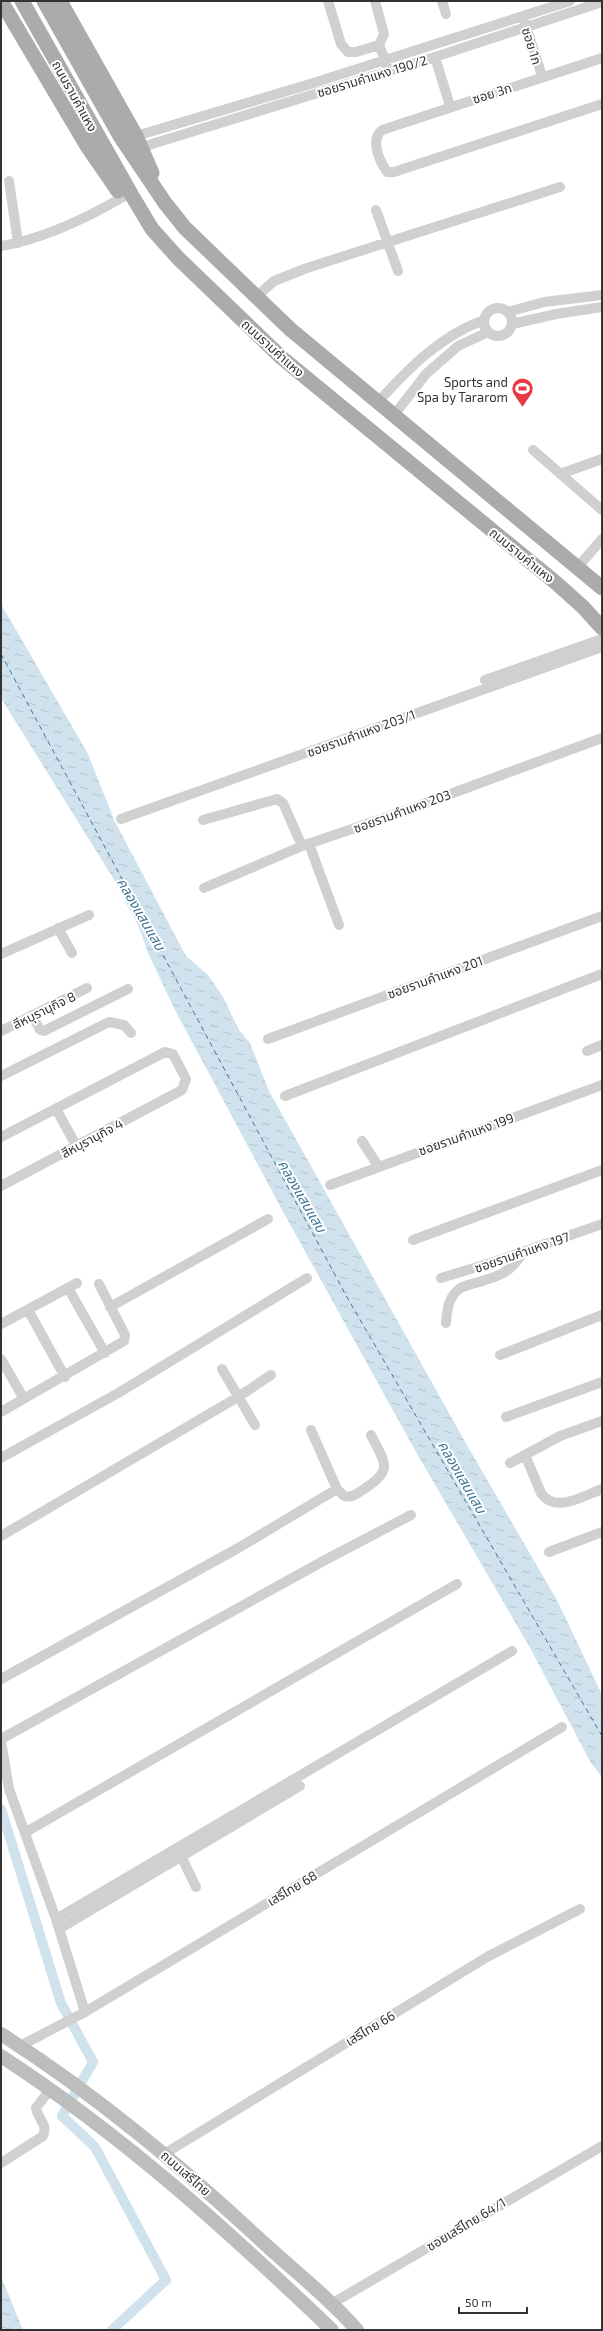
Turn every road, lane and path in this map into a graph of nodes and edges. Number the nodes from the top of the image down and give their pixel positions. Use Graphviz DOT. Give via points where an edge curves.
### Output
graph roads {
  1 [pos="1,1"];
  2 [pos="22,1"];
  3 [pos="44,1"];
  4 [pos="60,1"];
  5 [pos="328,1"];
  6 [pos="375,1"];
  7 [pos="442,1"];
  8 [pos="570,1"];
  9 [pos="602,2"];
  10 [pos="446,14"];
  11 [pos="523,16"];
  12 [pos="526,27"];
  13 [pos="380,45"];
  14 [pos="435,57"];
  15 [pos="602,58"];
  16 [pos="386,60"];
  17 [pos="389,71"];
  18 [pos="542,76"];
  19 [pos="602,104"];
  20 [pos="450,106"];
  21 [pos="139,142"];
  22 [pos="9,181"];
  23 [pos="560,187"];
  24 [pos="122,197"];
  25 [pos="165,203"];
  26 [pos="376,210"];
  27 [pos="152,229"];
  28 [pos="388,242"];
  29 [pos="18,243"];
  30 [pos="1,246"];
  31 [pos="398,271"];
  32 [pos="602,295"];
  33 [pos="256,298"];
  34 [pos="602,307"];
  35 [pos="508,312"];
  36 [pos="484,320"];
  37 [pos="512,324"];
  38 [pos="488,332"];
  39 [pos="452,334"];
  40 [pos="458,346"];
  41 [pos="378,402"];
  42 [pos="394,415"];
  43 [pos="533,450"];
  44 [pos="602,459"];
  45 [pos="560,474"];
  46 [pos="602,510"];
  47 [pos="602,539"];
  48 [pos="578,567"];
  49 [pos="602,588"];
  50 [pos="602,628"];
  51 [pos="602,639"];
  52 [pos="602,647"];
  53 [pos="572,655"];
  54 [pos="485,680"];
  55 [pos="602,738"];
  56 [pos="121,819"];
  57 [pos="203,820"];
  58 [pos="306,845"];
  59 [pos="204,888"];
  60 [pos="89,915"];
  61 [pos="602,916"];
  62 [pos="339,924"];
  63 [pos="58,928"];
  64 [pos="72,952"];
  65 [pos="1,954"];
  66 [pos="602,974"];
  67 [pos="87,988"];
  68 [pos="128,989"];
  69 [pos="32,1015"];
  70 [pos="1,1031"];
  71 [pos="131,1033"];
  72 [pos="268,1039"];
  73 [pos="602,1045"];
  74 [pos="587,1051"];
  75 [pos="1,1076"];
  76 [pos="602,1085"];
  77 [pos="284,1096"];
  78 [pos="56,1109"];
  79 [pos="1,1137"];
  80 [pos="362,1141"];
  81 [pos="77,1147"];
  82 [pos="378,1166"];
  83 [pos="602,1170"];
  84 [pos="330,1185"];
  85 [pos="1,1186"];
  86 [pos="268,1219"];
  87 [pos="602,1224"];
  88 [pos="413,1240"];
  89 [pos="523,1252"];
  90 [pos="307,1278"];
  91 [pos="441,1278"];
  92 [pos="98,1284"];
  93 [pos="110,1307"];
  94 [pos="28,1310"];
  95 [pos="602,1316"];
  96 [pos="446,1323"];
  97 [pos="1,1324"];
  98 [pos="105,1353"];
  99 [pos="500,1356"];
  100 [pos="1,1359"];
  101 [pos="222,1369"];
  102 [pos="271,1375"];
  103 [pos="65,1377"];
  104 [pos="602,1382"];
  105 [pos="238,1397"];
  106 [pos="24,1399"];
  107 [pos="1,1412"];
  108 [pos="506,1417"];
  109 [pos="602,1421"];
  110 [pos="255,1425"];
  111 [pos="311,1430"];
  112 [pos="372,1435"];
  113 [pos="525,1455"];
  114 [pos="1,1458"];
  115 [pos="510,1463"];
  116 [pos="337,1489"];
  117 [pos="602,1489"];
  118 [pos="411,1515"];
  119 [pos="602,1532"];
  120 [pos="1,1536"];
  121 [pos="549,1552"];
  122 [pos="457,1584"];
  123 [pos="512,1651"];
  124 [pos="1,1679"];
  125 [pos="562,1727"];
  126 [pos="1,1740"];
  127 [pos="300,1786"];
  128 [pos="5,1791"];
  129 [pos="26,1832"];
  130 [pos="181,1856"];
  131 [pos="196,1887"];
  132 [pos="580,1910"];
  133 [pos="56,1919"];
  134 [pos="59,1929"];
  135 [pos="84,2013"];
  136 [pos="1,2034"];
  137 [pos="20,2046"];
  138 [pos="1,2056"];
  139 [pos="52,2090"];
  140 [pos="602,2146"];
  141 [pos="164,2154"];
  142 [pos="1,2163"];
  143 [pos="331,2304"];
  144 [pos="332,2330"];
  145 [pos="357,2330"];
  1 -- 24 [label="main road" via="87,146"];
  2 -- 27 [label="main road, ถนนรามคำแหง" via="107,155"];
  3 -- 25 [label="main road, ถนนรามคำแหง" via="133,156"];
  4 -- 21 [label="main road"];
  5 -- 13 [label="street" via="341,44 348,52"];
  6 -- 13 [label="street" via="384,34"];
  7 -- 10 [label="street"];
  8 -- 11 [label="street, ซอยรามคำแหง 190/2"];
  9 -- 12 [label="street, ซอยรามคำแหง 190/2"];
  11 -- 12 [label="street, ซอย 1ก"];
  11 -- 16 [label="street, ซอยรามคำแหง 190/2"];
  12 -- 14 [label="street, ซอยรามคำแหง 190/2"];
  12 -- 18 [label="street, ซอย 1ก"];
  13 -- 16 [label="street"];
  14 -- 17 [label="street, ซอยรามคำแหง 190/2"];
  14 -- 20 [label="street"];
  15 -- 18 [label="street, ซอย 3ก"];
  16 -- 17 [label="street"];
  16 -- 21 [label="street, ซอยรามคำแหง 190/2" via="211,115"];
  17 -- 21 [label="street, ซอยรามคำแหง 190/2"];
  18 -- 20 [label="street, ซอย 3ก"];
  19 -- 20 [label="street, ซอย 3ก" via="388,172 375,141 376,135 382,130"];
  21 -- 25 [label="main road"];
  22 -- 29 [label="street"];
  23 -- 28 [label="street"];
  24 -- 27 [label="main road"];
  24 -- 29 [label="street" via="88,217"];
  25 -- 33 [label="main road, ถนนรามคำแหง" via="202,246"];
  26 -- 28 [label="street"];
  27 -- 50 [label="main road, ถนนรามคำแหง" via="195,276 282,358 555,582"];
  28 -- 31 [label="street"];
  28 -- 33 [label="street" via="274,281"];
  29 -- 30 [label="street"];
  32 -- 35 [label="street" via="544,302"];
  33 -- 41 [label="main road, ถนนรามคำแหง"];
  34 -- 37 [label="street"];
  35 -- 36 [label="street" via="495,308 488,312"];
  35 -- 37 [label="street"];
  36 -- 38 [label="street"];
  36 -- 39 [label="street"];
  37 -- 38 [label="street" via="504,334 496,336"];
  38 -- 40 [label="street"];
  39 -- 40 [label="street"];
  39 -- 41 [label="street" via="419,358"];
  40 -- 42 [label="street" via="426,374"];
  41 -- 42 [label="main road, ถนนรามคำแหง"];
  42 -- 48 [label="main road, ถนนรามคำแหง"];
  43 -- 45 [label="street"];
  44 -- 45 [label="street"];
  45 -- 46 [label="street"];
  47 -- 48 [label="street"];
  48 -- 49 [label="main road, ถนนรามคำแหง"];
  51 -- 53 [label="street, ซอยรามคำแหง 203/1"];
  52 -- 53 [label="street, ซอยรามคำแหง 203/1"];
  53 -- 54 [label="street, ซอยรามคำแหง 203/1"];
  53 -- 56 [label="street, ซอยรามคำแหง 203/1"];
  55 -- 58 [label="street, ซอยรามคำแหง 203"];
  57 -- 58 [label="street" via="277,798 283,803"];
  58 -- 59 [label="street, ซอยรามคำแหง 203"];
  58 -- 62 [label="street"];
  60 -- 63 [label="street"];
  61 -- 72 [label="street, ซอยรามคำแหง 201"];
  63 -- 64 [label="street"];
  63 -- 65 [label="street"];
  66 -- 77 [label="street"];
  67 -- 69 [label="street, สีหบุรานุกิจ 8"];
  68 -- 69 [label="street" via="44,1031 40,1030"];
  69 -- 70 [label="street, สีหบุรานุกิจ 8"];
  71 -- 75 [label="street" via="124,1025 109,1022"];
  73 -- 74 [label="street"];
  76 -- 82 [label="street, ซอยรามคำแหง 199"];
  78 -- 79 [label="street"];
  78 -- 81 [label="street"];
  78 -- 81 [label="street, สีหบุรานุกิจ 4" via="165,1052 173,1054 186,1078 182,1090"];
  80 -- 82 [label="street"];
  81 -- 85 [label="street, สีหบุรานุกิจ 4"];
  82 -- 84 [label="street, ซอยรามคำแหง 199"];
  83 -- 88 [label="street"];
  86 -- 93 [label="street"];
  87 -- 89 [label="street, ซอยรามคำแหง 197"];
  89 -- 91 [label="street, ซอยรามคำแหง 197"];
  89 -- 96 [label="street" via="517,1264 509,1271 456,1291 449,1304"];
  90 -- 114 [label="street" via="120,1392"];
  92 -- 93 [label="street"];
  93 -- 98 [label="street" via="125,1338 122,1343"];
  94 -- 97 [label="street"];
  94 -- 98 [label="street" via="72,1286"];
  94 -- 103 [label="street"];
  95 -- 99 [label="street"];
  98 -- 103 [label="street"];
  100 -- 106 [label="street"];
  101 -- 105 [label="street"];
  102 -- 105 [label="street"];
  103 -- 106 [label="street"];
  104 -- 108 [label="street"];
  105 -- 110 [label="street"];
  105 -- 120 [label="street"];
  106 -- 107 [label="street"];
  109 -- 113 [label="street" via="560,1436"];
  111 -- 116 [label="street"];
  112 -- 116 [label="street" via="384,1462 383,1474 377,1481 353,1496 344,1496"];
  113 -- 115 [label="street"];
  113 -- 117 [label="street" via="541,1493 553,1503 567,1502"];
  116 -- 124 [label="street" via="240,1547"];
  118 -- 126 [label="street"];
  119 -- 121 [label="street"];
  122 -- 129 [label="street"];
  123 -- 133 [label="street"];
  125 -- 135 [label="street, เสรีไทย 68"];
  126 -- 128 [label="street"];
  127 -- 130 [label="street"];
  128 -- 129 [label="street"];
  129 -- 133 [label="street"];
  130 -- 131 [label="street"];
  130 -- 134 [label="street"];
  132 -- 141 [label="street, เสรีไทย 66" via="486,1957"];
  133 -- 134 [label="street"];
  134 -- 135 [label="street"];
  135 -- 137 [label="street, เสรีไทย 68"];
  136 -- 137 [label="main road, ถนนเสรีไทย"];
  137 -- 141 [label="main road, ถนนเสรีไทย" via="87,2092"];
  138 -- 139 [label="main road, ถนนเสรีไทย"];
  139 -- 142 [label="street" via="36,2108 44,2123 45,2130 42,2136"];
  139 -- 144 [label="main road, ถนนเสรีไทย" via="207,2213"];
  140 -- 143 [label="street, ซอยเสรีไทย 64/1"];
  141 -- 143 [label="main road, ถนนเสรีไทย"];
  143 -- 145 [label="main road, ถนนเสรีไทย"];
}
